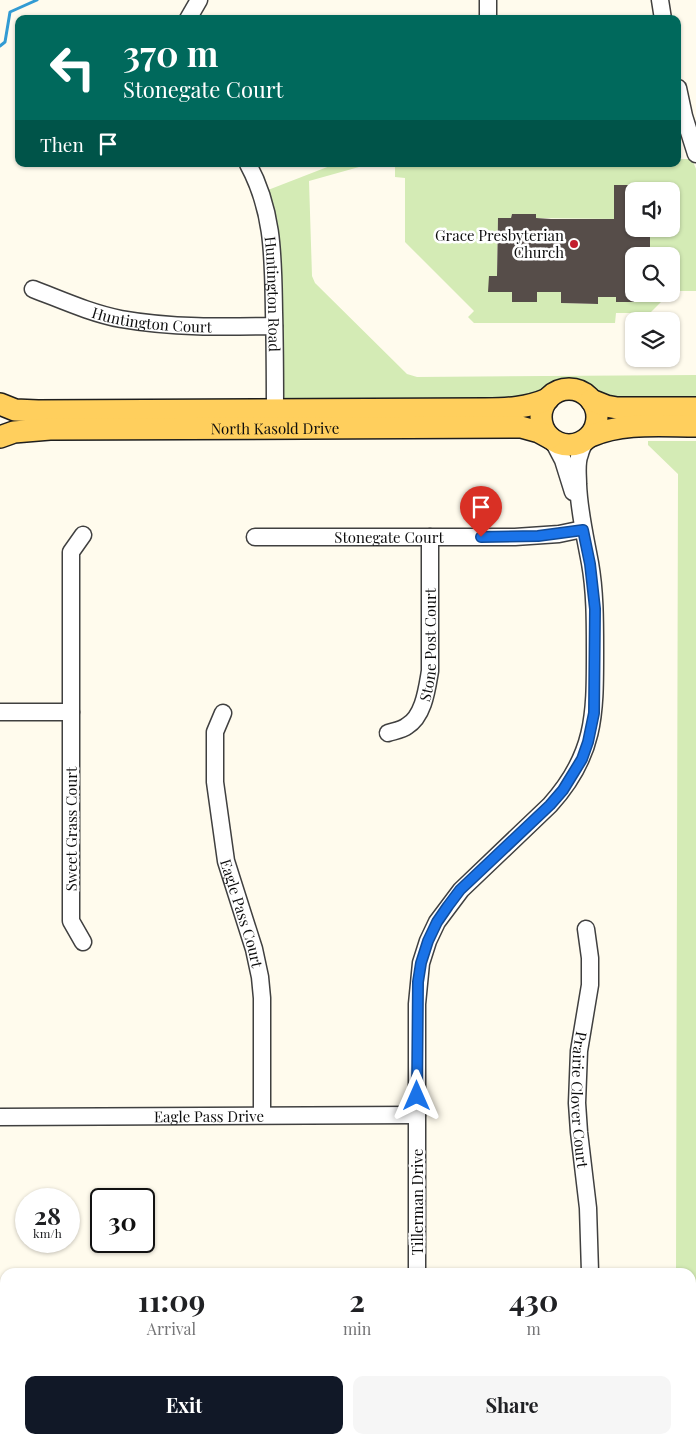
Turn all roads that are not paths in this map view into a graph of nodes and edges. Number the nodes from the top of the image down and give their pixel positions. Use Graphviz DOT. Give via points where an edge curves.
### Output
graph roads {
  1 [pos="199,0"];
  2 [pos="488,0"];
  3 [pos="660,0"];
  4 [pos="190,15"];
  5 [pos="488,15"];
  6 [pos="662,15"];
  7 [pos="681,102"];
  8 [pos="696,154"];
  9 [pos="249,167"];
  10 [pos="33,289"];
  11 [pos="274,326"];
  12 [pos="548,399"];
  13 [pos="591,400"];
  14 [pos="0,405"];
  15 [pos="696,408"];
  16 [pos="275,419"];
  17 [pos="696,426"];
  18 [pos="0,436"];
  19 [pos="589,438"];
  20 [pos="551,439"];
  21 [pos="578,504"];
  22 [pos="583,530"];
  23 [pos="83,535"];
  24 [pos="255,537"];
  25 [pos="430,537"];
  26 [pos="0,712"];
  27 [pos="71,712"];
  28 [pos="222,713"];
  29 [pos="388,733"];
  30 [pos="586,929"];
  31 [pos="83,942"];
  32 [pos="417,1114"];
  33 [pos="262,1115"];
  34 [pos="0,1116"];
  35 [pos="417,1268"];
  36 [pos="590,1268"];
  1 -- 4 [label="street"];
  2 -- 5 [label="street"];
  3 -- 6 [label="street"];
  7 -- 8 [label="street"];
  9 -- 11 [label="street, Huntington Road" via="262,193 271,230"];
  10 -- 11 [label="street, Huntington Court" via="80,308 153,324"];
  11 -- 16 [label="street, Huntington Road"];
  12 -- 13 [label="main road" via="568,389 582,392"];
  12 -- 16 [label="main road, North Kasold Drive" via="532,406 501,409"];
  12 -- 20 [label="main road" via="541,419 544,431"];
  13 -- 15 [label="main road" via="617,408"];
  13 -- 19 [label="main road" via="598,418"];
  14 -- 16 [label="main road, North Kasold Drive" via="24,411"];
  14 -- 18 [label="main road" via="5,420"];
  16 -- 18 [label="main road, North Kasold Drive" via="50,429"];
  16 -- 20 [label="main road, North Kasold Drive" via="522,427"];
  17 -- 19 [label="main road" via="633,426 607,430"];
  19 -- 20 [label="main road" via="570,446"];
  19 -- 21 [label="street, Tillerman Drive" via="578,462"];
  20 -- 21 [label="street, Tillerman Drive" via="563,460"];
  21 -- 22 [label="street, Tillerman Drive"];
  22 -- 25 [label="street, Stonegate Court" via="531,536"];
  22 -- 32 [label="street, Tillerman Drive" via="595,609 595,703 588,742 575,773 563,790 460,890 428,941 418,982"];
  23 -- 27 [label="street, Sweet Grass Court" via="71,552"];
  24 -- 25 [label="street, Stonegate Court"];
  25 -- 29 [label="street, Stone Post Court" via="428,688 415,718 407,727"];
  26 -- 27 [label="street"];
  27 -- 31 [label="street, Sweet Grass Court" via="71,921"];
  28 -- 33 [label="street, Eagle Pass Court" via="215,732 216,792 226,861 260,977"];
  30 -- 36 [label="street, Prairie Clover Court" via="590,985 580,1051 577,1103 588,1208"];
  32 -- 33 [label="street, Eagle Pass Drive"];
  32 -- 35 [label="street, Tillerman Drive"];
  33 -- 34 [label="street, Eagle Pass Drive"];
}
